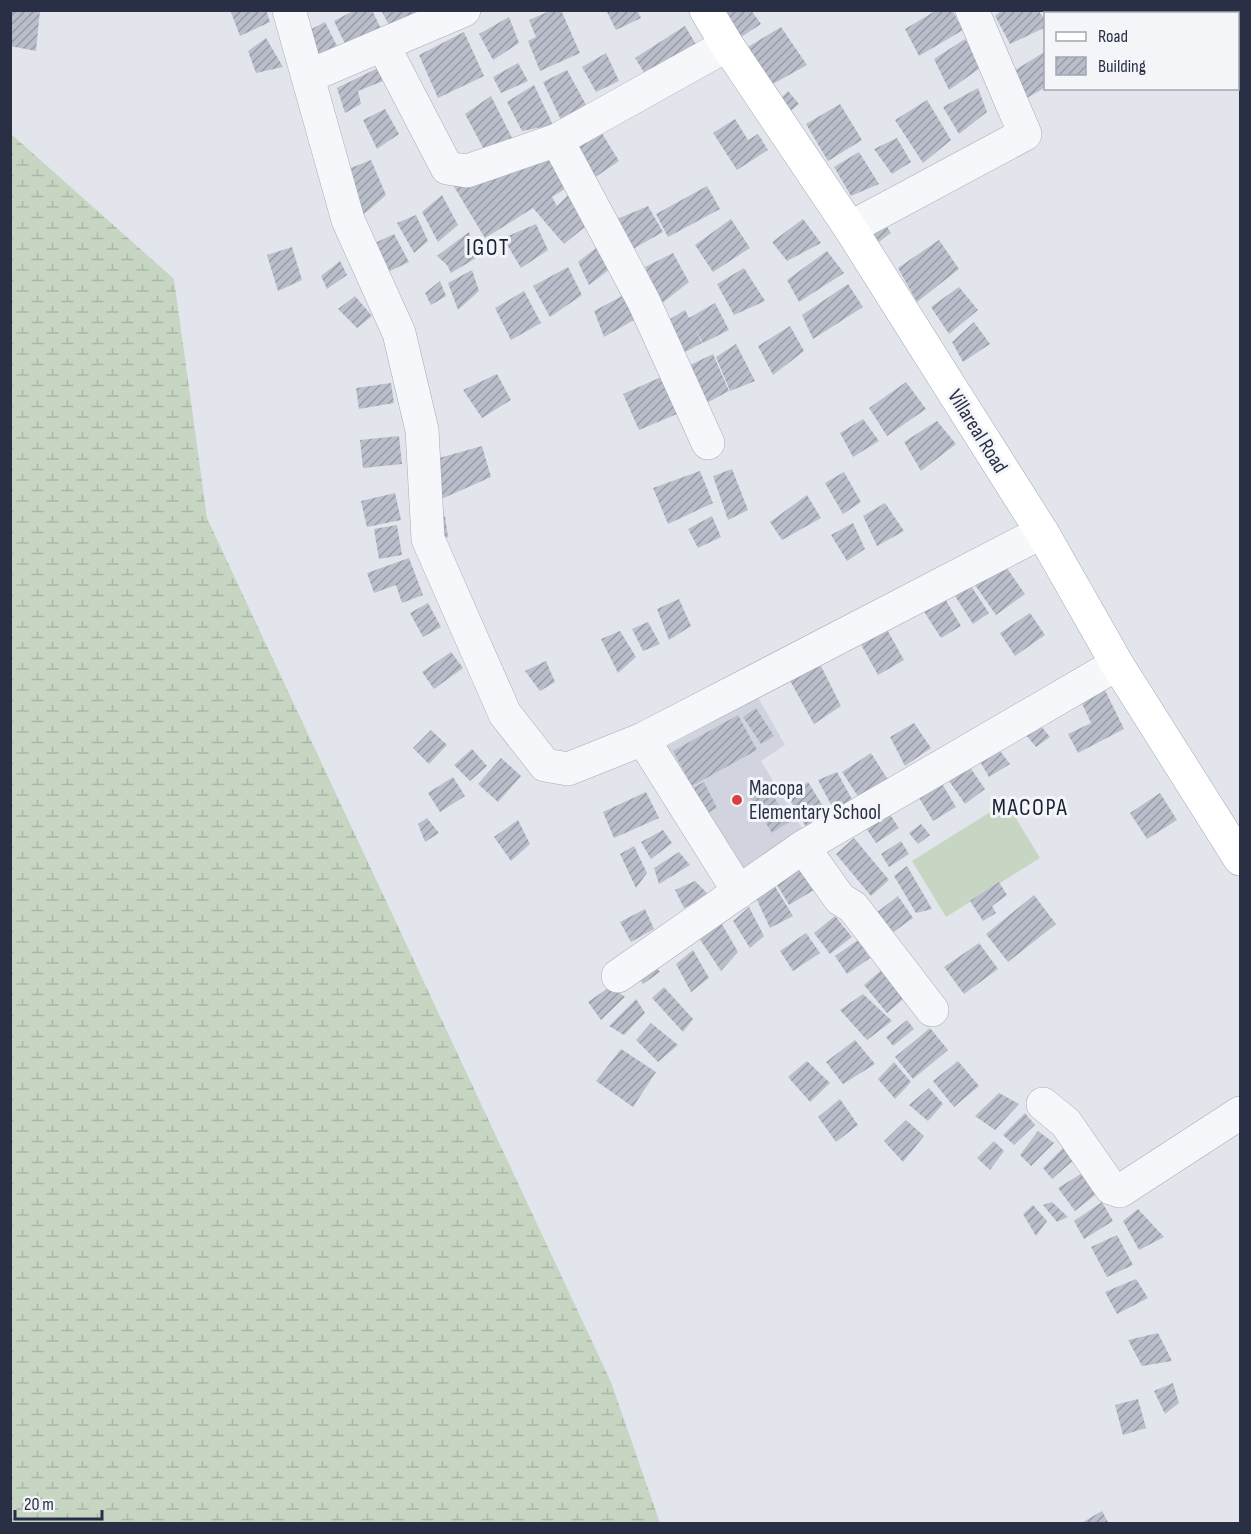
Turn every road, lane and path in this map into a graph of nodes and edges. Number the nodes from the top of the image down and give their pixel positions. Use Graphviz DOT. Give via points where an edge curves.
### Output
graph roads {
  1 [pos="289,10"];
  2 [pos="464,10"];
  3 [pos="706,10"];
  4 [pos="972,10"];
  5 [pos="383,45"];
  6 [pos="727,45"];
  7 [pos="309,76"];
  8 [pos="556,140"];
  9 [pos="850,228"];
  10 [pos="708,443"];
  11 [pos="1042,532"];
  12 [pos="1117,664"];
  13 [pos="643,739"];
  14 [pos="803,847"];
  15 [pos="1240,859"];
  16 [pos="739,892"];
  17 [pos="618,976"];
  18 [pos="932,1010"];
  19 [pos="1043,1104"];
  20 [pos="1240,1113"];
  1 -- 7 [label="street"];
  2 -- 5 [label="street"];
  3 -- 6 [label="main road, Villareal Road"];
  4 -- 9 [label="street" via="1025,134"];
  5 -- 7 [label="street"];
  5 -- 8 [label="street" via="447,168 467,171"];
  6 -- 8 [label="street"];
  6 -- 9 [label="main road, Villareal Road"];
  7 -- 13 [label="street" via="348,220 399,333 422,430 428,538 505,714 545,765 568,769"];
  8 -- 10 [label="street" via="644,302"];
  9 -- 11 [label="main road, Villareal Road"];
  11 -- 12 [label="main road, Villareal Road"];
  11 -- 13 [label="street"];
  12 -- 14 [label="street"];
  12 -- 15 [label="main road, Villareal Road"];
  13 -- 16 [label="street"];
  14 -- 16 [label="street"];
  14 -- 18 [label="street" via="840,900 853,907"];
  16 -- 17 [label="street"];
  19 -- 20 [label="street" via="1066,1123 1112,1188 1120,1191"];
}
